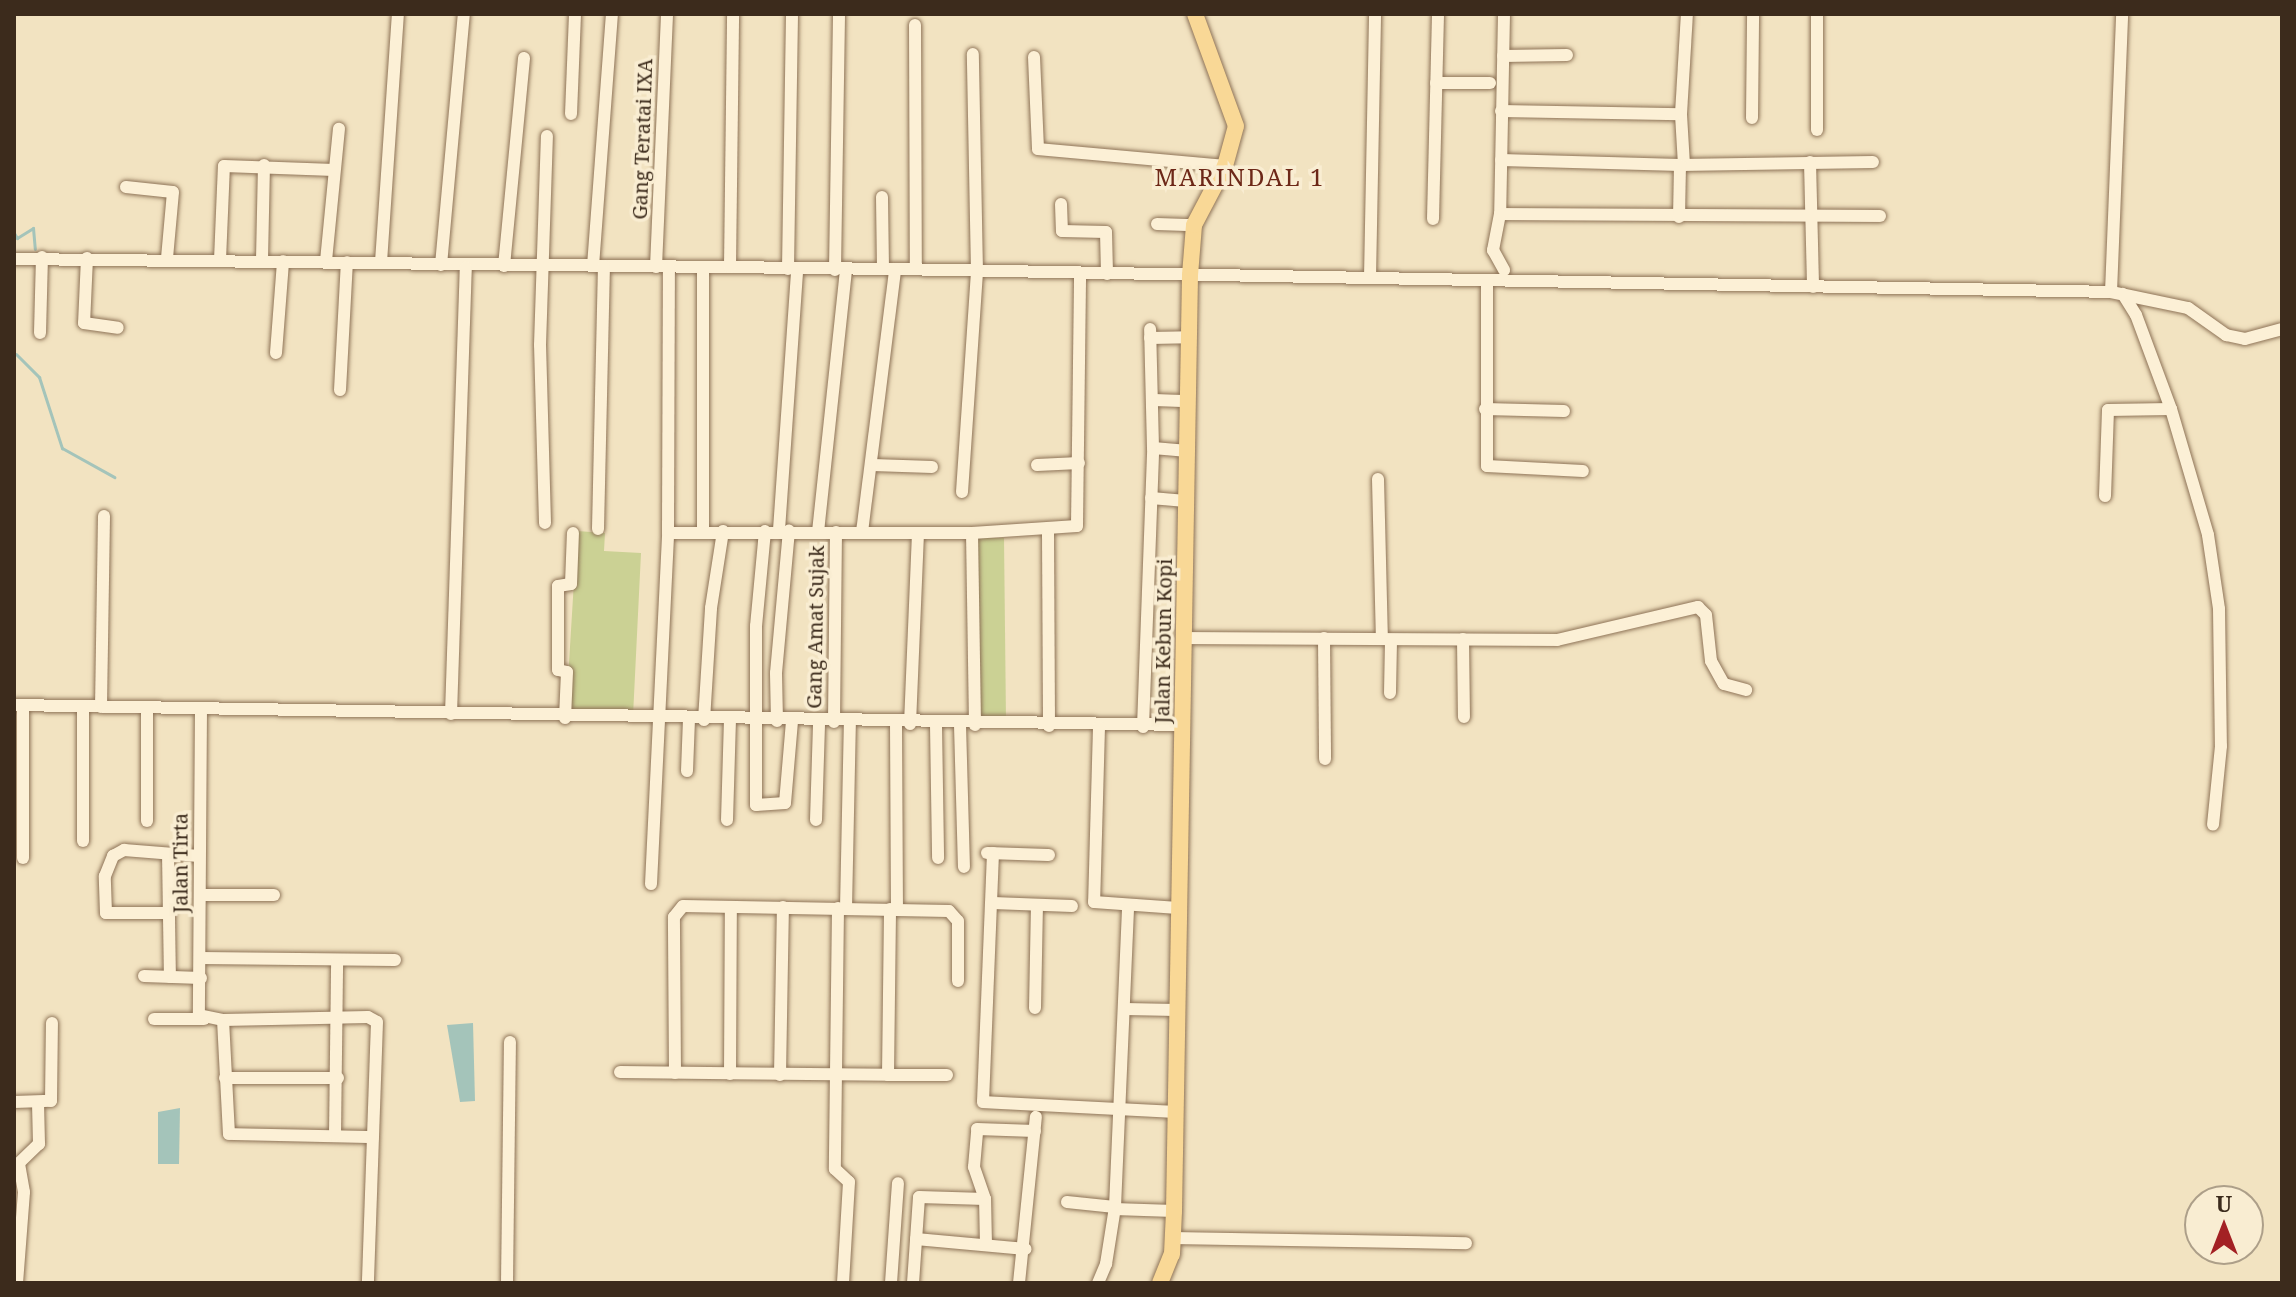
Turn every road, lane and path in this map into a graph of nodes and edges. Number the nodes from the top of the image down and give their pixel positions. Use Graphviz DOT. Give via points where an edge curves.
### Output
graph roads {
  1 [pos="398,14"];
  2 [pos="464,14"];
  3 [pos="575,14"];
  4 [pos="612,14"];
  5 [pos="667,14"];
  6 [pos="733,14"];
  7 [pos="792,14"];
  8 [pos="839,14"];
  9 [pos="1195,14"];
  10 [pos="1375,14"];
  11 [pos="1438,14"];
  12 [pos="1504,14"];
  13 [pos="1687,14"];
  14 [pos="1753,14"];
  15 [pos="1817,14"];
  16 [pos="2122,14"];
  17 [pos="915,25"];
  18 [pos="973,54"];
  19 [pos="1567,55"];
  20 [pos="1503,56"];
  21 [pos="1034,57"];
  22 [pos="524,58"];
  23 [pos="1436,83"];
  24 [pos="1490,83"];
  25 [pos="1501,111"];
  26 [pos="571,114"];
  27 [pos="1681,114"];
  28 [pos="1752,118"];
  29 [pos="339,129"];
  30 [pos="1817,130"];
  31 [pos="547,136"];
  32 [pos="1501,160"];
  33 [pos="1810,162"];
  34 [pos="1873,162"];
  35 [pos="264,165"];
  36 [pos="1682,165"];
  37 [pos="1225,166"];
  38 [pos="334,170"];
  39 [pos="126,187"];
  40 [pos="882,197"];
  41 [pos="1061,204"];
  42 [pos="1500,214"];
  43 [pos="1812,215"];
  44 [pos="1880,216"];
  45 [pos="1679,217"];
  46 [pos="1433,219"];
  47 [pos="1157,224"];
  48 [pos="1194,225"];
  49 [pos="42,257"];
  50 [pos="87,258"];
  51 [pos="167,258"];
  52 [pos="14,259"];
  53 [pos="220,260"];
  54 [pos="262,260"];
  55 [pos="283,261"];
  56 [pos="326,261"];
  57 [pos="347,262"];
  58 [pos="381,262"];
  59 [pos="441,265"];
  60 [pos="504,266"];
  61 [pos="543,266"];
  62 [pos="598,266"];
  63 [pos="466,267"];
  64 [pos="663,267"];
  65 [pos="703,267"];
  66 [pos="730,267"];
  67 [pos="792,269"];
  68 [pos="889,269"];
  69 [pos="916,269"];
  70 [pos="841,270"];
  71 [pos="1504,270"];
  72 [pos="977,272"];
  73 [pos="1080,274"];
  74 [pos="1107,274"];
  75 [pos="1190,275"];
  76 [pos="1370,278"];
  77 [pos="1487,281"];
  78 [pos="1813,287"];
  79 [pos="2117,293"];
  80 [pos="118,328"];
  81 [pos="2282,329"];
  82 [pos="40,333"];
  83 [pos="1189,337"];
  84 [pos="276,353"];
  85 [pos="340,390"];
  86 [pos="1154,400"];
  87 [pos="1189,401"];
  88 [pos="1485,409"];
  89 [pos="2171,409"];
  90 [pos="1564,411"];
  91 [pos="1153,448"];
  92 [pos="1188,451"];
  93 [pos="1079,463"];
  94 [pos="873,465"];
  95 [pos="1037,465"];
  96 [pos="932,467"];
  97 [pos="1583,471"];
  98 [pos="1378,479"];
  99 [pos="962,492"];
  100 [pos="2105,496"];
  101 [pos="1151,498"];
  102 [pos="1186,501"];
  103 [pos="104,516"];
  104 [pos="545,523"];
  105 [pos="598,529"];
  106 [pos="723,531"];
  107 [pos="765,531"];
  108 [pos="784,531"];
  109 [pos="703,532"];
  110 [pos="818,532"];
  111 [pos="836,532"];
  112 [pos="862,532"];
  113 [pos="1048,532"];
  114 [pos="573,533"];
  115 [pos="668,533"];
  116 [pos="972,533"];
  117 [pos="918,534"];
  118 [pos="1183,638"];
  119 [pos="1324,638"];
  120 [pos="1386,639"];
  121 [pos="1463,639"];
  122 [pos="1746,690"];
  123 [pos="1390,693"];
  124 [pos="18,705"];
  125 [pos="83,707"];
  126 [pos="101,707"];
  127 [pos="147,707"];
  128 [pos="201,708"];
  129 [pos="451,714"];
  130 [pos="1464,717"];
  131 [pos="565,718"];
  132 [pos="660,720"];
  133 [pos="689,720"];
  134 [pos="704,720"];
  135 [pos="730,721"];
  136 [pos="759,721"];
  137 [pos="777,721"];
  138 [pos="792,722"];
  139 [pos="834,722"];
  140 [pos="819,723"];
  141 [pos="850,723"];
  142 [pos="896,723"];
  143 [pos="910,724"];
  144 [pos="936,725"];
  145 [pos="960,725"];
  146 [pos="975,725"];
  147 [pos="1182,725"];
  148 [pos="1049,726"];
  149 [pos="1099,727"];
  150 [pos="1143,727"];
  151 [pos="1325,759"];
  152 [pos="687,771"];
  153 [pos="727,820"];
  154 [pos="816,820"];
  155 [pos="147,821"];
  156 [pos="2213,825"];
  157 [pos="83,841"];
  158 [pos="168,854"];
  159 [pos="1049,855"];
  160 [pos="199,856"];
  161 [pos="23,858"];
  162 [pos="938,858"];
  163 [pos="964,867"];
  164 [pos="651,884"];
  165 [pos="201,895"];
  166 [pos="274,895"];
  167 [pos="993,903"];
  168 [pos="1037,905"];
  169 [pos="1072,906"];
  170 [pos="1128,906"];
  171 [pos="731,907"];
  172 [pos="783,907"];
  173 [pos="842,908"];
  174 [pos="1178,908"];
  175 [pos="893,909"];
  176 [pos="170,913"];
  177 [pos="200,958"];
  178 [pos="337,960"];
  179 [pos="395,960"];
  180 [pos="144,976"];
  181 [pos="170,977"];
  182 [pos="201,978"];
  183 [pos="958,981"];
  184 [pos="1035,1008"];
  185 [pos="1125,1009"];
  186 [pos="1176,1010"];
  187 [pos="202,1018"];
  188 [pos="337,1018"];
  189 [pos="154,1019"];
  190 [pos="223,1020"];
  191 [pos="52,1023"];
  192 [pos="510,1042"];
  193 [pos="620,1072"];
  194 [pos="675,1073"];
  195 [pos="730,1074"];
  196 [pos="780,1075"];
  197 [pos="888,1075"];
  198 [pos="947,1075"];
  199 [pos="834,1076"];
  200 [pos="225,1078"];
  201 [pos="338,1078"];
  202 [pos="14,1102"];
  203 [pos="38,1103"];
  204 [pos="1121,1110"];
  205 [pos="1175,1112"];
  206 [pos="1036,1117"];
  207 [pos="1035,1131"];
  208 [pos="335,1135"];
  209 [pos="373,1137"];
  210 [pos="898,1183"];
  211 [pos="985,1199"];
  212 [pos="1067,1202"];
  213 [pos="1114,1208"];
  214 [pos="1174,1211"];
  215 [pos="1172,1238"];
  216 [pos="916,1239"];
  217 [pos="1466,1243"];
  218 [pos="986,1245"];
  219 [pos="1026,1249"];
  220 [pos="17,1283"];
  221 [pos="368,1283"];
  222 [pos="507,1283"];
  223 [pos="843,1283"];
  224 [pos="891,1283"];
  225 [pos="913,1283"];
  226 [pos="1019,1283"];
  227 [pos="1098,1283"];
  228 [pos="1160,1283"];
  1 -- 58 [label="street"];
  2 -- 59 [label="street"];
  3 -- 26 [label="street"];
  4 -- 62 [label="street"];
  5 -- 64 [label="street, Gang Teratai IXA"];
  6 -- 66 [label="street"];
  7 -- 67 [label="street"];
  8 -- 70 [label="street"];
  9 -- 37 [label="main road, Jalan Kebun Kopi" via="1233,105 1236,126"];
  10 -- 76 [label="street"];
  11 -- 23 [label="street"];
  12 -- 20 [label="street"];
  13 -- 27 [label="street"];
  14 -- 28 [label="street"];
  15 -- 30 [label="street"];
  16 -- 79 [label="street"];
  17 -- 69 [label="street"];
  18 -- 72 [label="street"];
  19 -- 20 [label="street"];
  20 -- 25 [label="street"];
  21 -- 37 [label="street" via="1038,149"];
  22 -- 60 [label="street"];
  23 -- 24 [label="street"];
  23 -- 46 [label="street"];
  25 -- 27 [label="street"];
  25 -- 32 [label="street"];
  27 -- 36 [label="street"];
  29 -- 38 [label="street"];
  31 -- 61 [label="street"];
  32 -- 36 [label="street"];
  32 -- 42 [label="street"];
  33 -- 34 [label="street"];
  33 -- 36 [label="street"];
  33 -- 43 [label="street"];
  35 -- 38 [label="street"];
  35 -- 53 [label="street" via="224,166"];
  35 -- 54 [label="street"];
  36 -- 45 [label="street"];
  37 -- 48 [label="main road, Jalan Kebun Kopi"];
  38 -- 56 [label="street"];
  39 -- 51 [label="street" via="173,192"];
  40 -- 68 [label="street"];
  41 -- 74 [label="street" via="1062,231 1106,232"];
  42 -- 45 [label="street"];
  42 -- 71 [label="street" via="1493,250"];
  43 -- 44 [label="street"];
  43 -- 45 [label="street"];
  43 -- 78 [label="street"];
  47 -- 48 [label="street"];
  48 -- 75 [label="main road, Jalan Kebun Kopi"];
  49 -- 50 [label="street"];
  49 -- 52 [label="street"];
  49 -- 82 [label="street"];
  50 -- 51 [label="street"];
  50 -- 80 [label="street" via="84,323"];
  51 -- 53 [label="street"];
  53 -- 54 [label="street"];
  54 -- 55 [label="street"];
  55 -- 56 [label="street"];
  55 -- 84 [label="street"];
  56 -- 57 [label="street"];
  57 -- 58 [label="street"];
  57 -- 85 [label="street"];
  58 -- 59 [label="street"];
  59 -- 63 [label="street"];
  60 -- 61 [label="street"];
  60 -- 63 [label="street"];
  61 -- 62 [label="street"];
  61 -- 104 [label="street"];
  62 -- 64 [label="street"];
  62 -- 105 [label="street"];
  63 -- 129 [label="street"];
  64 -- 65 [label="street"];
  64 -- 115 [label="street, Gang Teratai IXA"];
  65 -- 66 [label="street"];
  65 -- 109 [label="street"];
  66 -- 67 [label="street"];
  67 -- 70 [label="street"];
  67 -- 108 [label="street"];
  68 -- 69 [label="street"];
  68 -- 70 [label="street"];
  68 -- 94 [label="street"];
  69 -- 72 [label="street"];
  70 -- 110 [label="street"];
  72 -- 73 [label="street"];
  72 -- 99 [label="street"];
  73 -- 74 [label="street"];
  73 -- 93 [label="street"];
  74 -- 75 [label="street"];
  75 -- 76 [label="street"];
  75 -- 83 [label="main road, Jalan Kebun Kopi"];
  76 -- 77 [label="street"];
  77 -- 78 [label="street"];
  77 -- 88 [label="street"];
  78 -- 79 [label="street"];
  79 -- 81 [label="street" via="2188,308 2226,335 2245,339"];
  79 -- 89 [label="street" via="2136,315"];
  83 -- 86 [label="street" via="1150,334"];
  83 -- 87 [label="main road, Jalan Kebun Kopi"];
  86 -- 87 [label="street"];
  86 -- 91 [label="street"];
  87 -- 92 [label="main road, Jalan Kebun Kopi"];
  88 -- 90 [label="street"];
  88 -- 97 [label="street" via="1488,468"];
  89 -- 100 [label="street" via="2108,410"];
  89 -- 156 [label="street" via="2208,535 2220,618 2221,746"];
  91 -- 92 [label="street"];
  91 -- 101 [label="street"];
  92 -- 102 [label="main road, Jalan Kebun Kopi"];
  93 -- 95 [label="street"];
  93 -- 113 [label="street" via="1079,524"];
  94 -- 96 [label="street"];
  94 -- 112 [label="street"];
  98 -- 120 [label="street"];
  101 -- 102 [label="street"];
  101 -- 150 [label="street"];
  102 -- 118 [label="main road, Jalan Kebun Kopi"];
  103 -- 126 [label="street"];
  106 -- 107 [label="street"];
  106 -- 109 [label="street"];
  106 -- 134 [label="street" via="711,608"];
  107 -- 108 [label="street"];
  107 -- 136 [label="street" via="756,626"];
  108 -- 110 [label="street"];
  108 -- 137 [label="street"];
  109 -- 115 [label="street"];
  110 -- 111 [label="street"];
  111 -- 112 [label="street"];
  111 -- 139 [label="street, Gang Amat Sujak"];
  112 -- 117 [label="street"];
  113 -- 116 [label="street"];
  113 -- 148 [label="street"];
  114 -- 131 [label="street" via="571,584 558,586 558,670 567,672"];
  115 -- 132 [label="street, Gang Teratai IXA"];
  116 -- 117 [label="street"];
  116 -- 146 [label="street"];
  117 -- 143 [label="street"];
  118 -- 119 [label="street"];
  118 -- 147 [label="main road, Jalan Kebun Kopi"];
  119 -- 120 [label="street"];
  119 -- 151 [label="street"];
  120 -- 121 [label="street"];
  120 -- 123 [label="street"];
  121 -- 122 [label="street" via="1557,640 1698,607 1706,615 1711,661 1724,684"];
  121 -- 130 [label="street"];
  124 -- 125 [label="street"];
  124 -- 161 [label="street"];
  125 -- 126 [label="street"];
  125 -- 157 [label="street"];
  126 -- 127 [label="street"];
  127 -- 128 [label="street"];
  127 -- 155 [label="street"];
  128 -- 129 [label="street"];
  128 -- 160 [label="street, Jalan Tirta"];
  129 -- 131 [label="street"];
  131 -- 132 [label="street"];
  132 -- 133 [label="street"];
  132 -- 164 [label="street, Gang Teratai IXA"];
  133 -- 134 [label="street"];
  133 -- 152 [label="street"];
  134 -- 135 [label="street"];
  135 -- 136 [label="street"];
  135 -- 153 [label="street"];
  136 -- 137 [label="street"];
  136 -- 138 [label="street" via="754,802 776,806 786,800"];
  137 -- 138 [label="street"];
  138 -- 140 [label="street"];
  139 -- 140 [label="street"];
  139 -- 141 [label="street"];
  140 -- 154 [label="street"];
  141 -- 142 [label="street"];
  141 -- 173 [label="street"];
  142 -- 143 [label="street"];
  142 -- 175 [label="street"];
  143 -- 144 [label="street"];
  144 -- 145 [label="street"];
  144 -- 162 [label="street"];
  145 -- 146 [label="street"];
  145 -- 163 [label="street"];
  146 -- 148 [label="street"];
  147 -- 150 [label="street"];
  147 -- 174 [label="main road, Jalan Kebun Kopi"];
  148 -- 149 [label="street"];
  149 -- 150 [label="street"];
  149 -- 170 [label="street" via="1093,901"];
  158 -- 160 [label="street"];
  158 -- 176 [label="street"];
  158 -- 176 [label="street" via="118,851 106,872 103,904 109,915"];
  159 -- 167 [label="street" via="990,853"];
  160 -- 165 [label="street, Jalan Tirta"];
  165 -- 166 [label="street"];
  165 -- 177 [label="street, Jalan Tirta"];
  167 -- 168 [label="street"];
  167 -- 204 [label="street" via="983,1102"];
  168 -- 169 [label="street"];
  168 -- 184 [label="street"];
  170 -- 174 [label="street"];
  170 -- 185 [label="street"];
  171 -- 172 [label="street"];
  171 -- 194 [label="street" via="683,906 674,917"];
  171 -- 195 [label="street"];
  172 -- 173 [label="street"];
  172 -- 196 [label="street"];
  173 -- 175 [label="street"];
  173 -- 199 [label="street"];
  174 -- 186 [label="main road, Jalan Kebun Kopi"];
  175 -- 183 [label="street" via="955,913"];
  175 -- 197 [label="street"];
  176 -- 181 [label="street"];
  177 -- 178 [label="street"];
  177 -- 182 [label="street, Jalan Tirta"];
  178 -- 179 [label="street"];
  178 -- 188 [label="street"];
  180 -- 181 [label="street"];
  181 -- 182 [label="street"];
  182 -- 187 [label="street, Jalan Tirta"];
  185 -- 186 [label="street"];
  185 -- 204 [label="street"];
  186 -- 205 [label="main road, Jalan Kebun Kopi"];
  187 -- 189 [label="street"];
  187 -- 190 [label="street"];
  188 -- 190 [label="street"];
  188 -- 201 [label="street"];
  188 -- 209 [label="street" via="368,1017 377,1022"];
  190 -- 200 [label="street"];
  191 -- 203 [label="street" via="51,1101"];
  192 -- 222 [label="street"];
  193 -- 194 [label="street"];
  194 -- 195 [label="street"];
  195 -- 196 [label="street"];
  196 -- 199 [label="street"];
  197 -- 198 [label="street"];
  197 -- 199 [label="street"];
  199 -- 223 [label="street" via="835,1169 849,1182"];
  200 -- 201 [label="street"];
  200 -- 208 [label="street" via="231,1137"];
  201 -- 208 [label="street"];
  202 -- 203 [label="street"];
  203 -- 220 [label="street" via="39,1144 19,1163 24,1192"];
  204 -- 205 [label="street"];
  204 -- 213 [label="street"];
  205 -- 214 [label="main road, Jalan Kebun Kopi"];
  206 -- 207 [label="street"];
  207 -- 211 [label="street" via="977,1129 974,1167"];
  207 -- 219 [label="street"];
  208 -- 209 [label="street"];
  209 -- 221 [label="street"];
  210 -- 224 [label="street"];
  211 -- 216 [label="street" via="919,1197"];
  211 -- 218 [label="street"];
  212 -- 213 [label="street"];
  213 -- 214 [label="street"];
  213 -- 227 [label="street"];
  214 -- 215 [label="main road, Jalan Kebun Kopi"];
  215 -- 217 [label="street"];
  215 -- 228 [label="main road, Jalan Kebun Kopi" via="1169,1266"];
  216 -- 218 [label="street"];
  216 -- 225 [label="street"];
  218 -- 219 [label="street"];
  219 -- 226 [label="street"];
}
